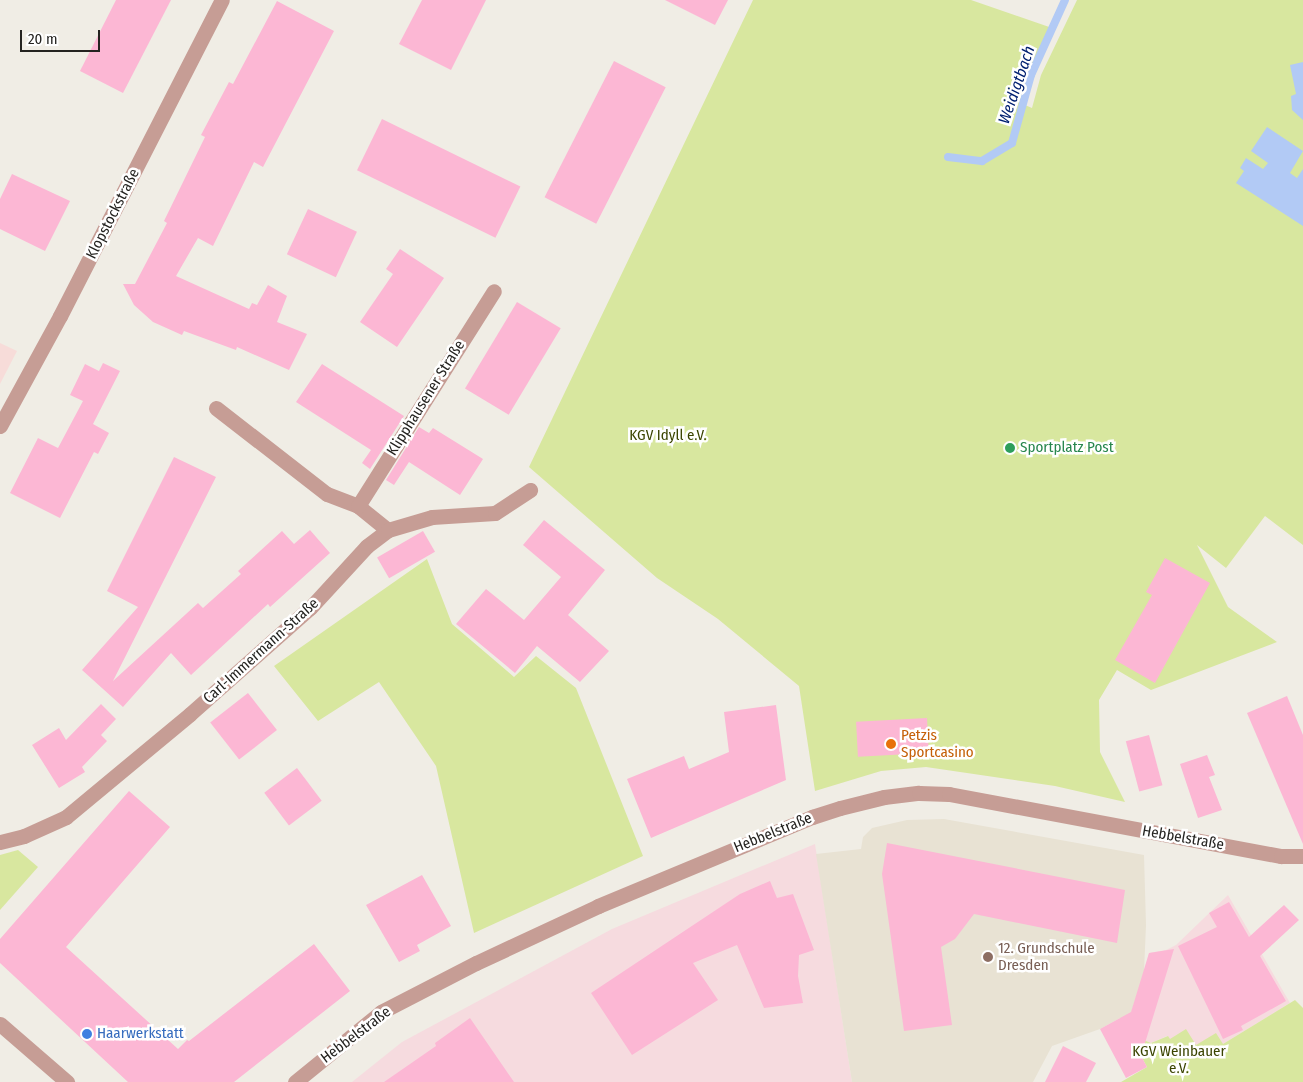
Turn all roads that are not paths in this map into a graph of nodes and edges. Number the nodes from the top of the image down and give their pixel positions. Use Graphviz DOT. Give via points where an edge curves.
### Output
graph roads {
  1 [pos="222,0"];
  2 [pos="494,291"];
  3 [pos="216,408"];
  4 [pos="0,426"];
  5 [pos="530,490"];
  6 [pos="358,506"];
  7 [pos="388,530"];
  8 [pos="0,842"];
  9 [pos="1303,856"];
  10 [pos="0,1024"];
  11 [pos="67,1082"];
  12 [pos="296,1082"];
  1 -- 4 [label="street, Klopstockstraße"];
  2 -- 6 [label="street, Klipphausener Straße"];
  3 -- 6 [label="street" via="327,494"];
  5 -- 7 [label="street, Carl-Immermann-Straße" via="495,513 432,517"];
  6 -- 7 [label="street"];
  7 -- 8 [label="street, Carl-Immermann-Straße" via="367,546 310,608 66,817 24,836"];
  9 -- 12 [label="street, Hebbelstraße" via="1281,856 949,794 884,797 812,817 598,906 476,963 381,1012"];
  10 -- 11 [label="street"];
}
